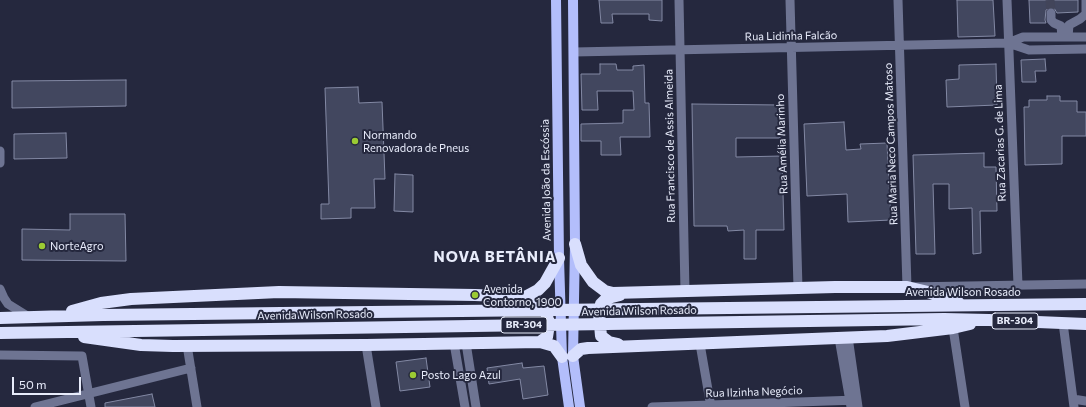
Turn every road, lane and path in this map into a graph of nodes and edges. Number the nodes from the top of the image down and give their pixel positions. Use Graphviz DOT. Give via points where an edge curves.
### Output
graph roads {
  1 [pos="556,0"];
  2 [pos="568,0"];
  3 [pos="572,0"];
  4 [pos="679,0"];
  5 [pos="790,0"];
  6 [pos="898,0"];
  7 [pos="1008,0"];
  8 [pos="1086,0"];
  9 [pos="1051,13"];
  10 [pos="573,23"];
  11 [pos="1062,37"];
  12 [pos="1086,37"];
  13 [pos="1008,43"];
  14 [pos="900,46"];
  15 [pos="791,48"];
  16 [pos="1058,49"];
  17 [pos="1086,49"];
  18 [pos="679,50"];
  19 [pos="574,52"];
  20 [pos="557,74"];
  21 [pos="574,133"];
  22 [pos="0,151"];
  23 [pos="0,163"];
  24 [pos="575,244"];
  25 [pos="559,258"];
  26 [pos="1086,284"];
  27 [pos="1018,285"];
  28 [pos="907,287"];
  29 [pos="798,288"];
  30 [pos="0,290"];
  31 [pos="685,291"];
  32 [pos="631,292"];
  33 [pos="525,297"];
  34 [pos="1086,304"];
  35 [pos="969,305"];
  36 [pos="29,317"];
  37 [pos="51,317"];
  38 [pos="0,318"];
  39 [pos="989,320"];
  40 [pos="1063,322"];
  41 [pos="1086,324"];
  42 [pos="953,328"];
  43 [pos="53,332"];
  44 [pos="0,333"];
  45 [pos="844,338"];
  46 [pos="540,342"];
  47 [pos="454,343"];
  48 [pos="466,343"];
  49 [pos="700,344"];
  50 [pos="187,345"];
  51 [pos="366,345"];
  52 [pos="630,346"];
  53 [pos="0,355"];
  54 [pos="568,357"];
  55 [pos="191,368"];
  56 [pos="89,393"];
  57 [pos="1086,401"];
  58 [pos="854,403"];
  59 [pos="1074,403"];
  60 [pos="711,406"];
  61 [pos="35,407"];
  62 [pos="91,407"];
  63 [pos="197,407"];
  64 [pos="376,407"];
  65 [pos="465,407"];
  66 [pos="476,407"];
  67 [pos="569,407"];
  68 [pos="580,407"];
  69 [pos="652,407"];
  70 [pos="965,407"];
  1 -- 20 [label="main road, Avenida João da Escóssia"];
  2 -- 10 [label="main road"];
  3 -- 10 [label="main road, Avenida João da Escóssia"];
  4 -- 18 [label="street, Rua Francisco de Assis Almeida"];
  5 -- 15 [label="street, Rua Amélia Marinho"];
  6 -- 14 [label="street, Rua Maria Neco Campos Matoso"];
  7 -- 13 [label="street, Rua Zacarias G. de Lima"];
  8 -- 11 [label="street" via="1086,14 1069,25"];
  9 -- 11 [label="street" via="1054,23 1061,26"];
  10 -- 19 [label="main road, Avenida João da Escóssia"];
  11 -- 12 [label="street, Rua Lidinha Falcão"];
  11 -- 13 [label="street, Rua Lidinha Falcão" via="1023,37"];
  11 -- 16 [label="street"];
  13 -- 14 [label="street, Rua Lidinha Falcão"];
  13 -- 16 [label="street, Rua Lidinha Falcão" via="1029,50"];
  13 -- 27 [label="street, Rua Zacarias G. de Lima"];
  14 -- 15 [label="street, Rua Lidinha Falcão"];
  14 -- 28 [label="street, Rua Maria Neco Campos Matoso"];
  15 -- 18 [label="street, Rua Lidinha Falcão"];
  15 -- 29 [label="street, Rua Amélia Marinho"];
  16 -- 17 [label="street, Rua Lidinha Falcão"];
  18 -- 19 [label="street, Rua Lidinha Falcão"];
  18 -- 31 [label="street, Rua Francisco de Assis Almeida"];
  19 -- 21 [label="main road, Avenida João da Escóssia"];
  20 -- 21 [label="main road" via="562,94 563,132 567,136"];
  20 -- 25 [label="main road, Avenida João da Escóssia"];
  21 -- 24 [label="main road, Avenida João da Escóssia"];
  22 -- 23 [label="street"];
  24 -- 32 [label="highway" via="581,265 593,282 605,291"];
  24 -- 54 [label="main road, Avenida João da Escóssia"];
  25 -- 33 [label="highway" via="545,283"];
  25 -- 54 [label="main road, Avenida João da Escóssia"];
  26 -- 27 [label="street"];
  27 -- 28 [label="street"];
  28 -- 29 [label="highway"];
  28 -- 35 [label="highway"];
  29 -- 31 [label="highway"];
  30 -- 36 [label="street" via="8,304"];
  31 -- 32 [label="highway"];
  32 -- 52 [label="highway" via="608,298 601,304 599,313 601,336 604,340"];
  33 -- 37 [label="highway" via="279,292 131,299"];
  33 -- 46 [label="highway" via="540,303 546,312 549,324 547,336"];
  34 -- 35 [label="highway, Avenida Wilson Rosado / BR-304"];
  35 -- 37 [label="highway, Avenida Wilson Rosado / BR-304"];
  36 -- 37 [label="highway, Avenida Wilson Rosado / BR-304"];
  36 -- 38 [label="highway, Avenida Wilson Rosado / BR-304"];
  39 -- 40 [label="highway, Avenida Wilson Rosado / BR-304"];
  39 -- 42 [label="highway"];
  39 -- 43 [label="highway, Avenida Wilson Rosado / BR-304"];
  40 -- 41 [label="highway, Avenida Wilson Rosado / BR-304"];
  40 -- 59 [label="street"];
  42 -- 45 [label="highway"];
  42 -- 70 [label="street"];
  43 -- 44 [label="highway, Avenida Wilson Rosado / BR-304"];
  43 -- 50 [label="highway" via="142,345"];
  45 -- 49 [label="highway"];
  45 -- 58 [label="street"];
  46 -- 48 [label="highway"];
  46 -- 54 [label="highway" via="554,346"];
  47 -- 48 [label="highway"];
  47 -- 51 [label="highway"];
  47 -- 65 [label="street"];
  48 -- 66 [label="street"];
  49 -- 52 [label="highway"];
  49 -- 60 [label="street"];
  50 -- 51 [label="highway"];
  50 -- 55 [label="street"];
  51 -- 64 [label="street"];
  52 -- 54 [label="highway" via="581,349"];
  53 -- 56 [label="street" via="82,356"];
  54 -- 67 [label="main road, Avenida João da Escóssia"];
  54 -- 68 [label="main road, Avenida João da Escóssia"];
  55 -- 56 [label="street"];
  55 -- 63 [label="street"];
  56 -- 61 [label="street"];
  56 -- 62 [label="street"];
  57 -- 59 [label="street"];
  58 -- 60 [label="street, Rua Ilzinha Negócio"];
  60 -- 69 [label="street, Rua Ilzinha Negócio"];
}
